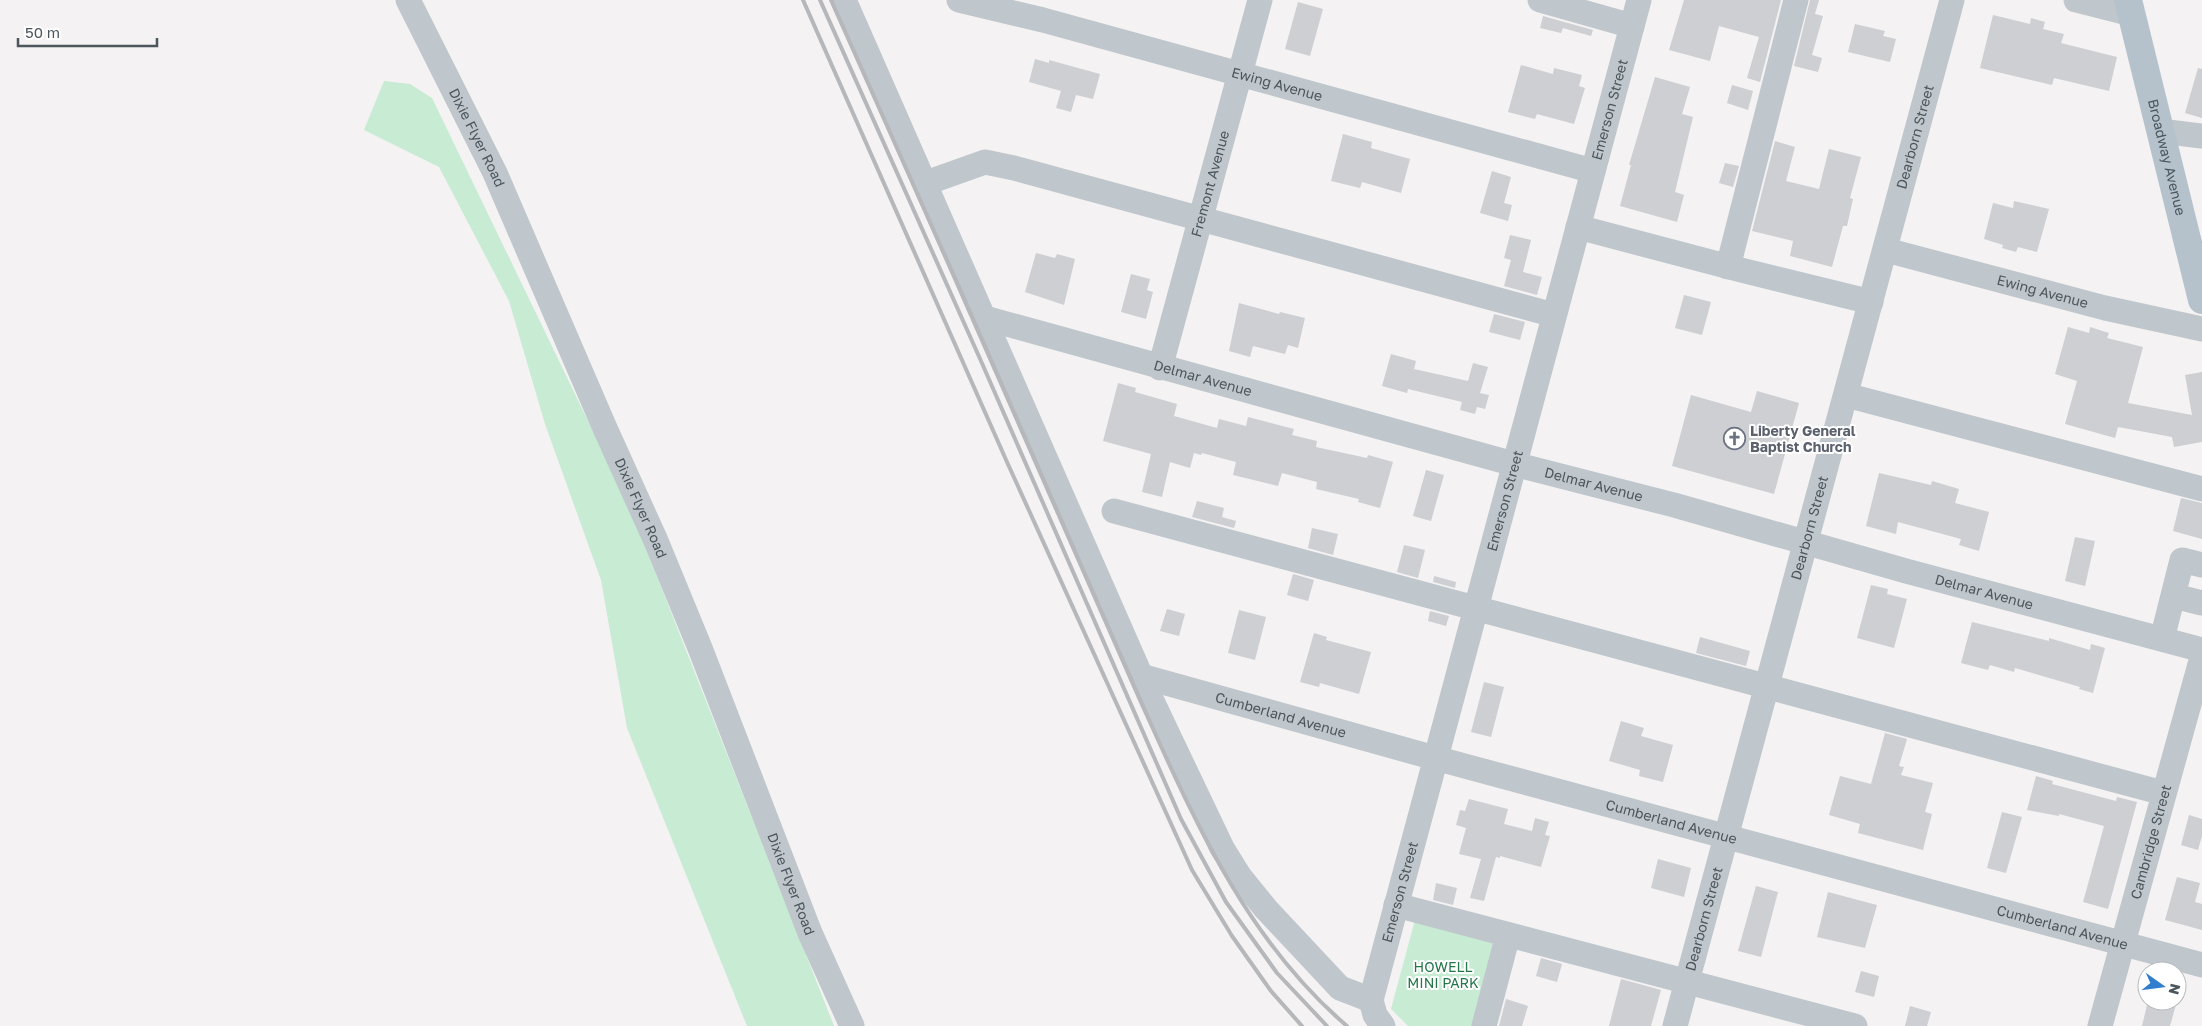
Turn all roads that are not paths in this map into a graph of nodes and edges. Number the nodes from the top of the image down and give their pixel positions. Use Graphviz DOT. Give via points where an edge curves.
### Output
graph roads {
  1 [pos="408,0"];
  2 [pos="844,0"];
  3 [pos="959,0"];
  4 [pos="1260,0"];
  5 [pos="1540,0"];
  6 [pos="1638,0"];
  7 [pos="1796,0"];
  8 [pos="1952,0"];
  9 [pos="2076,0"];
  10 [pos="2130,7"];
  11 [pos="1632,26"];
  12 [pos="1240,74"];
  13 [pos="2160,131"];
  14 [pos="2202,136"];
  15 [pos="1593,171"];
  16 [pos="926,184"];
  17 [pos="1200,219"];
  18 [pos="1578,227"];
  19 [pos="1886,250"];
  20 [pos="1728,267"];
  21 [pos="2202,300"];
  22 [pos="1871,302"];
  23 [pos="1554,316"];
  24 [pos="985,318"];
  25 [pos="2202,330"];
  26 [pos="1160,368"];
  27 [pos="1846,395"];
  28 [pos="1514,464"];
  29 [pos="2202,489"];
  30 [pos="1114,511"];
  31 [pos="1807,543"];
  32 [pos="2202,565"];
  33 [pos="2174,596"];
  34 [pos="2202,603"];
  35 [pos="1476,609"];
  36 [pos="2162,639"];
  37 [pos="2202,650"];
  38 [pos="2202,657"];
  39 [pos="1141,676"];
  40 [pos="1767,685"];
  41 [pos="1435,758"];
  42 [pos="2163,793"];
  43 [pos="1727,836"];
  44 [pos="1396,905"];
  45 [pos="1508,935"];
  46 [pos="2122,943"];
  47 [pos="2202,965"];
  48 [pos="1687,981"];
  49 [pos="1371,1000"];
  50 [pos="852,1026"];
  51 [pos="1382,1026"];
  52 [pos="1484,1026"];
  53 [pos="1675,1026"];
  54 [pos="1855,1026"];
  55 [pos="2100,1026"];
  1 -- 50 [label="street, Dixie Flyer Road" via="495,173 656,541 810,933"];
  2 -- 16 [label="street"];
  3 -- 12 [label="street, Ewing Avenue"];
  4 -- 12 [label="street, Fremont Avenue"];
  5 -- 11 [label="street"];
  6 -- 11 [label="street, Emerson Street"];
  7 -- 20 [label="street"];
  8 -- 19 [label="street, Dearborn Street"];
  9 -- 10 [label="street"];
  10 -- 13 [label="main road, Broadway Avenue"];
  11 -- 15 [label="street, Emerson Street"];
  12 -- 15 [label="street, Ewing Avenue"];
  12 -- 17 [label="street, Fremont Avenue"];
  13 -- 14 [label="street"];
  13 -- 21 [label="main road, Broadway Avenue"];
  15 -- 18 [label="street, Emerson Street"];
  16 -- 17 [label="street" via="985,162"];
  16 -- 24 [label="street"];
  17 -- 23 [label="street"];
  17 -- 26 [label="street, Fremont Avenue"];
  18 -- 20 [label="street"];
  18 -- 23 [label="street, Emerson Street"];
  19 -- 22 [label="street, Dearborn Street"];
  19 -- 25 [label="street, Ewing Avenue"];
  20 -- 22 [label="street"];
  22 -- 27 [label="street, Dearborn Street"];
  23 -- 28 [label="street, Emerson Street"];
  24 -- 26 [label="street, Delmar Avenue"];
  24 -- 39 [label="street"];
  26 -- 28 [label="street, Delmar Avenue"];
  27 -- 29 [label="street"];
  27 -- 31 [label="street, Dearborn Street"];
  28 -- 31 [label="street, Delmar Avenue"];
  28 -- 35 [label="street, Emerson Street"];
  30 -- 35 [label="street"];
  31 -- 36 [label="street, Delmar Avenue"];
  31 -- 40 [label="street, Dearborn Street"];
  32 -- 33 [label="street" via="2182,560"];
  33 -- 34 [label="street"];
  33 -- 36 [label="street"];
  35 -- 40 [label="street"];
  35 -- 41 [label="street, Emerson Street"];
  36 -- 37 [label="street, Delmar Avenue"];
  38 -- 42 [label="street, Cambridge Street"];
  39 -- 41 [label="street, Cumberland Avenue"];
  39 -- 49 [label="street" via="1205,814 1240,877 1340,988"];
  40 -- 42 [label="street"];
  40 -- 43 [label="street, Dearborn Street"];
  41 -- 43 [label="street, Cumberland Avenue"];
  41 -- 44 [label="street, Emerson Street"];
  42 -- 46 [label="street, Cambridge Street"];
  43 -- 46 [label="street, Cumberland Avenue"];
  43 -- 48 [label="street, Dearborn Street"];
  44 -- 45 [label="street"];
  44 -- 49 [label="street, Emerson Street"];
  45 -- 48 [label="street"];
  45 -- 52 [label="street"];
  46 -- 47 [label="street, Cumberland Avenue"];
  46 -- 55 [label="street, Cambridge Street"];
  48 -- 53 [label="street, Dearborn Street"];
  48 -- 54 [label="street"];
  49 -- 51 [label="street"];
}
